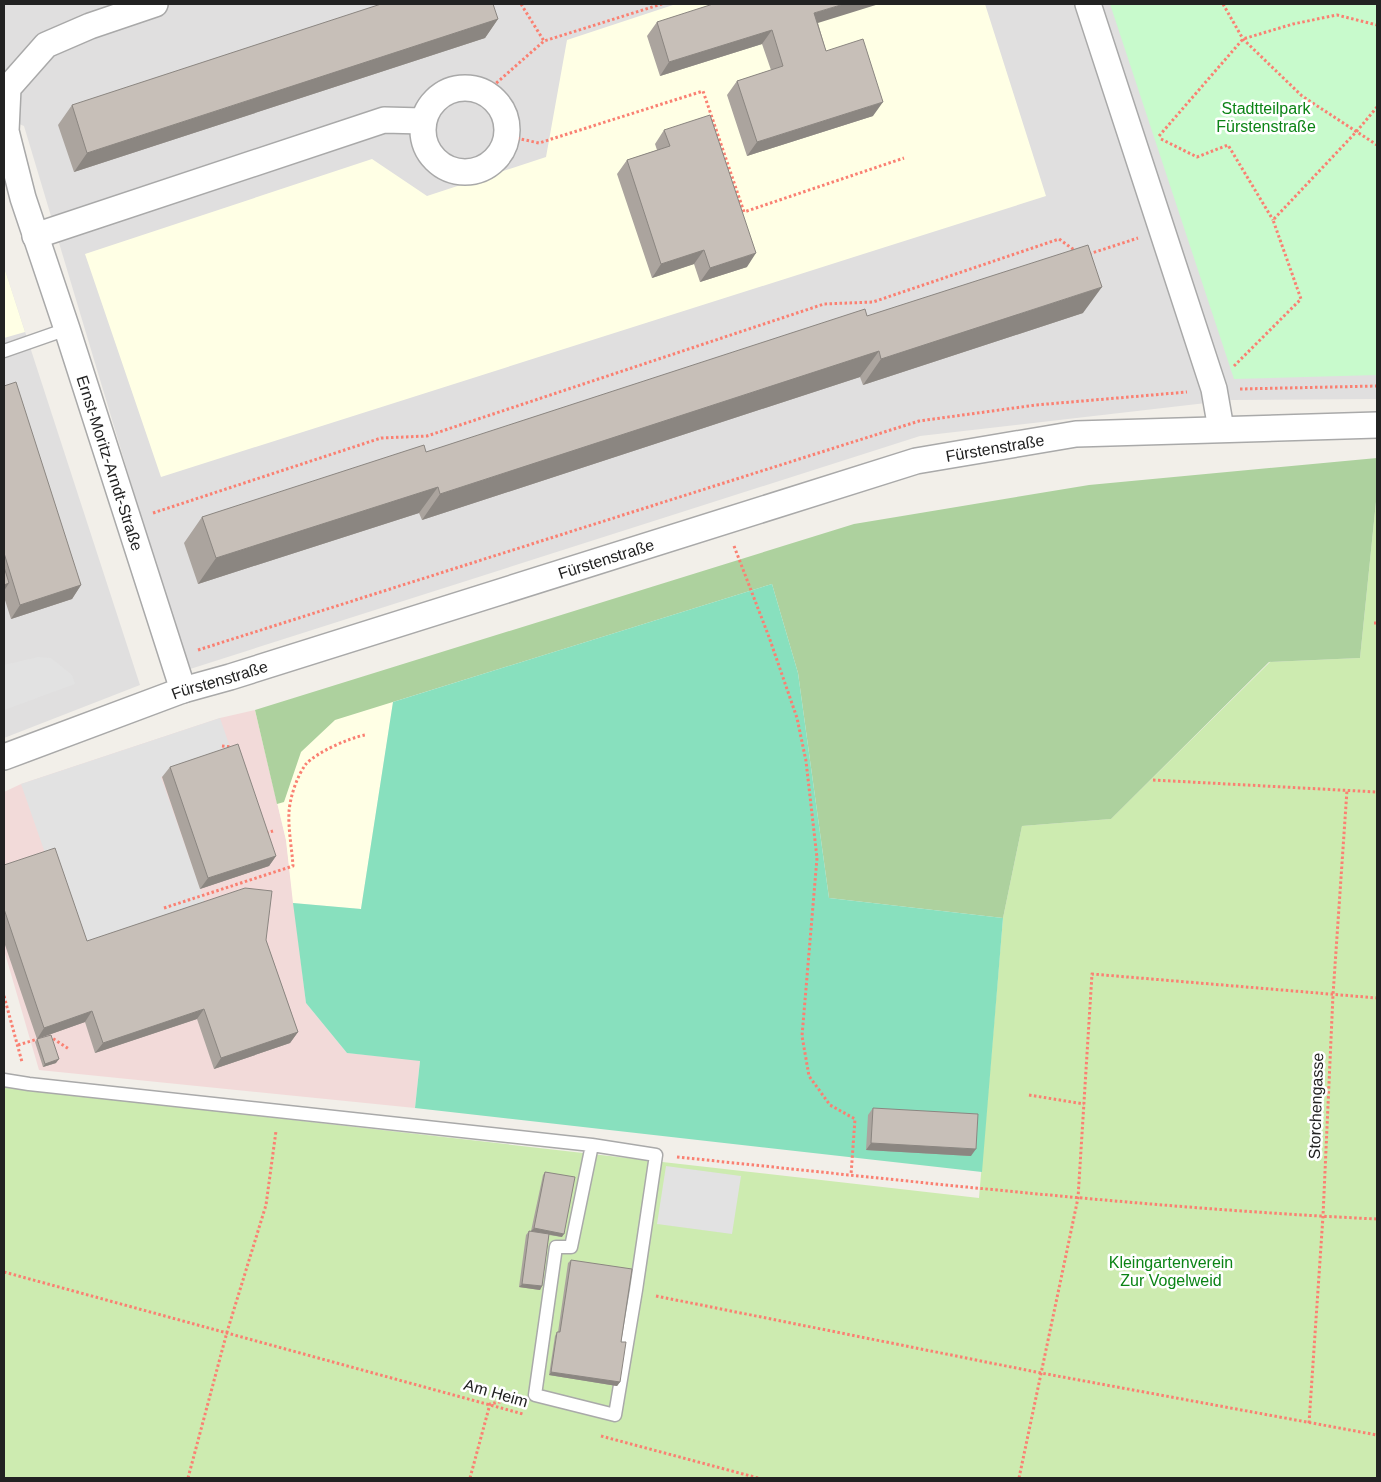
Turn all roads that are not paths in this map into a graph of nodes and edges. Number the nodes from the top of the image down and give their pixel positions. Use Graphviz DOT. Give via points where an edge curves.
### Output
graph roads {
  1 [pos="155,4"];
  2 [pos="1088,4"];
  3 [pos="423,121"];
  4 [pos="35,236"];
  5 [pos="67,329"];
  6 [pos="4,350"];
  7 [pos="1377,425"];
  8 [pos="1222,429"];
  9 [pos="183,690"];
  10 [pos="4,757"];
  11 [pos="4,1080"];
  12 [pos="592,1145"];
  1 -- 4 [label="street, Ernst-Moritz-Arndt-Straße" via="46,45 8,88 6,131"];
  2 -- 8 [label="street" via="1214,389"];
  3 -- 3 [label="street" via="436,98 447,91 473,88 495,100 503,111 507,123 503,149 484,168 457,171 445,167 426,148"];
  3 -- 4 [label="street" via="384,120"];
  4 -- 5 [label="street, Ernst-Moritz-Arndt-Straße"];
  5 -- 6 [label="lane"];
  5 -- 9 [label="street, Ernst-Moritz-Arndt-Straße"];
  7 -- 8 [label="street, Fürstenstraße"];
  8 -- 9 [label="street, Fürstenstraße" via="1076,434 916,461"];
  9 -- 10 [label="street, Fürstenstraße"];
  11 -- 12 [label="lane"];
  12 -- 12 [label="lane" via="571,1247 556,1247 535,1395 615,1416 656,1155"];
}
